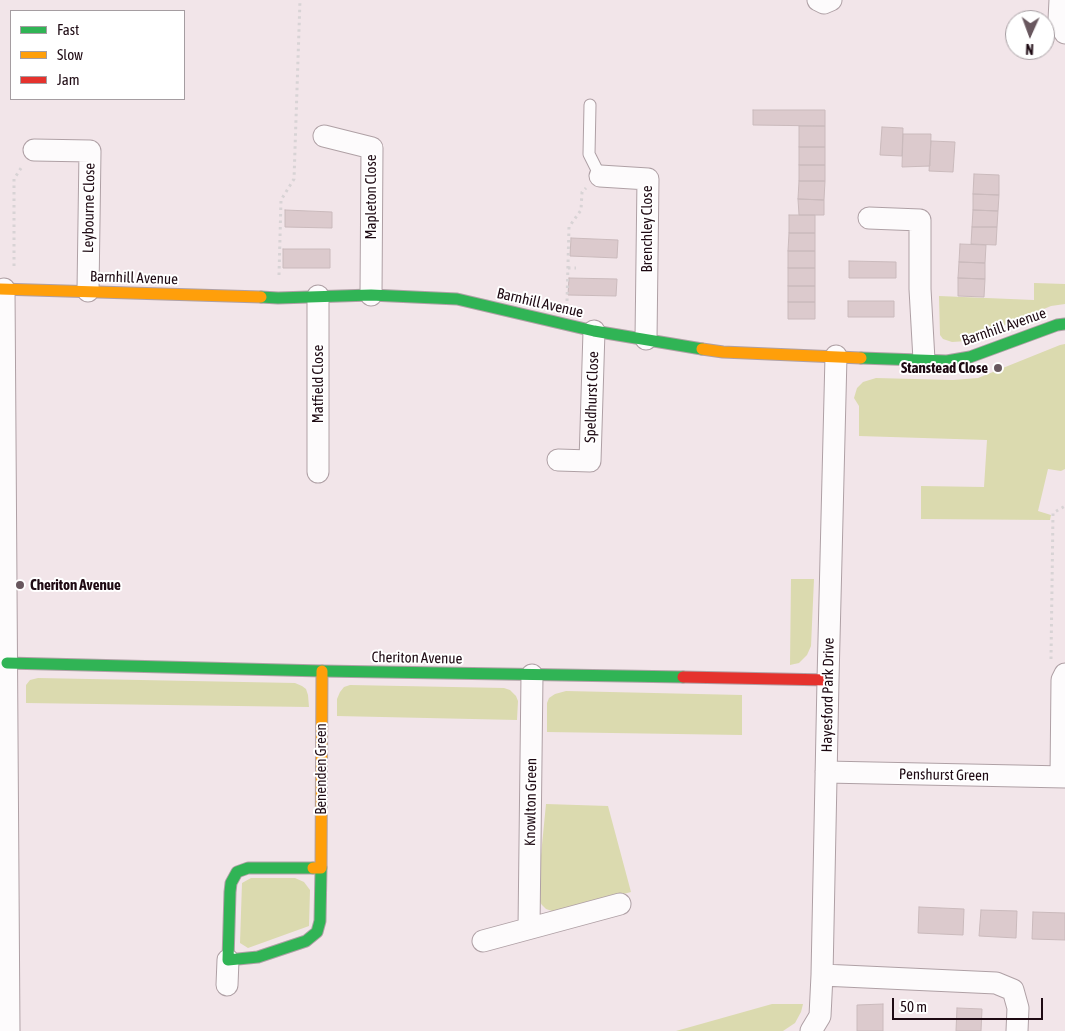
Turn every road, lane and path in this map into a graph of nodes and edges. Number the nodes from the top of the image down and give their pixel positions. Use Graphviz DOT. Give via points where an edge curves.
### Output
graph roads {
  1 [pos="300,0"];
  2 [pos="818,0"];
  3 [pos="831,0"];
  4 [pos="1060,0"];
  5 [pos="1065,33"];
  6 [pos="590,106"];
  7 [pos="324,136"];
  8 [pos="34,150"];
  9 [pos="600,176"];
  10 [pos="868,218"];
  11 [pos="568,268"];
  12 [pos="576,268"];
  13 [pos="6,289"];
  14 [pos="88,291"];
  15 [pos="371,295"];
  16 [pos="318,296"];
  17 [pos="278,298"];
  18 [pos="566,324"];
  19 [pos="1065,324"];
  20 [pos="594,331"];
  21 [pos="646,339"];
  22 [pos="836,356"];
  23 [pos="924,360"];
  24 [pos="558,460"];
  25 [pos="318,472"];
  26 [pos="1065,506"];
  27 [pos="7,663"];
  28 [pos="322,671"];
  29 [pos="532,675"];
  30 [pos="1064,677"];
  31 [pos="828,680"];
  32 [pos="826,772"];
  33 [pos="1063,777"];
  34 [pos="4,798"];
  35 [pos="321,868"];
  36 [pos="620,904"];
  37 [pos="529,928"];
  38 [pos="483,941"];
  39 [pos="228,960"];
  40 [pos="822,975"];
  41 [pos="227,985"];
  42 [pos="9,1031"];
  43 [pos="811,1031"];
  44 [pos="1017,1031"];
  1 -- 17 [label="path" via="294,179 281,200"];
  2 -- 3 [label="street"];
  4 -- 5 [label="street" via="1059,20"];
  6 -- 9 [label="lane" via="589,154"];
  7 -- 15 [label="street, Mapleton Close" via="372,148"];
  8 -- 13 [label="path" via="14,179"];
  8 -- 14 [label="street, Leybourne Close" via="90,151"];
  9 -- 11 [label="path" via="582,192 581,210 569,227"];
  9 -- 21 [label="street, Brenchley Close" via="648,179"];
  10 -- 23 [label="street" via="920,220"];
  11 -- 12 [label="path"];
  11 -- 18 [label="path"];
  13 -- 14 [label="street, Barnhill Avenue"];
  13 -- 27 [label="street"];
  14 -- 17 [label="street, Barnhill Avenue"];
  15 -- 16 [label="street, Barnhill Avenue"];
  15 -- 18 [label="street, Barnhill Avenue" via="457,299"];
  16 -- 17 [label="street, Barnhill Avenue"];
  16 -- 25 [label="street, Matfield Close"];
  18 -- 20 [label="street, Barnhill Avenue"];
  19 -- 23 [label="street, Barnhill Avenue" via="1057,324 970,357"];
  20 -- 21 [label="street, Barnhill Avenue"];
  20 -- 24 [label="street, Speldhurst Close" via="590,461"];
  21 -- 22 [label="street, Barnhill Avenue" via="723,352"];
  22 -- 23 [label="street, Barnhill Avenue"];
  22 -- 31 [label="street, Hayesford Park Drive"];
  26 -- 30 [label="path" via="1053,513 1051,668"];
  27 -- 28 [label="street, Cheriton Avenue"];
  27 -- 34 [label="street"];
  28 -- 29 [label="street, Cheriton Avenue"];
  28 -- 35 [label="street, Benenden Green"];
  29 -- 31 [label="street, Cheriton Avenue"];
  29 -- 37 [label="street, Knowlton Green"];
  30 -- 33 [label="street, Penshurst Green"];
  31 -- 32 [label="street, Hayesford Park Drive"];
  32 -- 33 [label="street, Penshurst Green"];
  32 -- 40 [label="street, Hayesford Park Drive"];
  34 -- 42 [label="street"];
  35 -- 39 [label="street, Benenden Green" via="317,932 306,941 258,957"];
  35 -- 39 [label="street" via="248,868 237,872 230,892"];
  36 -- 37 [label="street"];
  37 -- 38 [label="street"];
  39 -- 41 [label="street"];
  40 -- 43 [label="street, Hayesford Park Drive" via="820,1016"];
  40 -- 44 [label="street" via="996,983 1013,990 1018,1008"];
}
